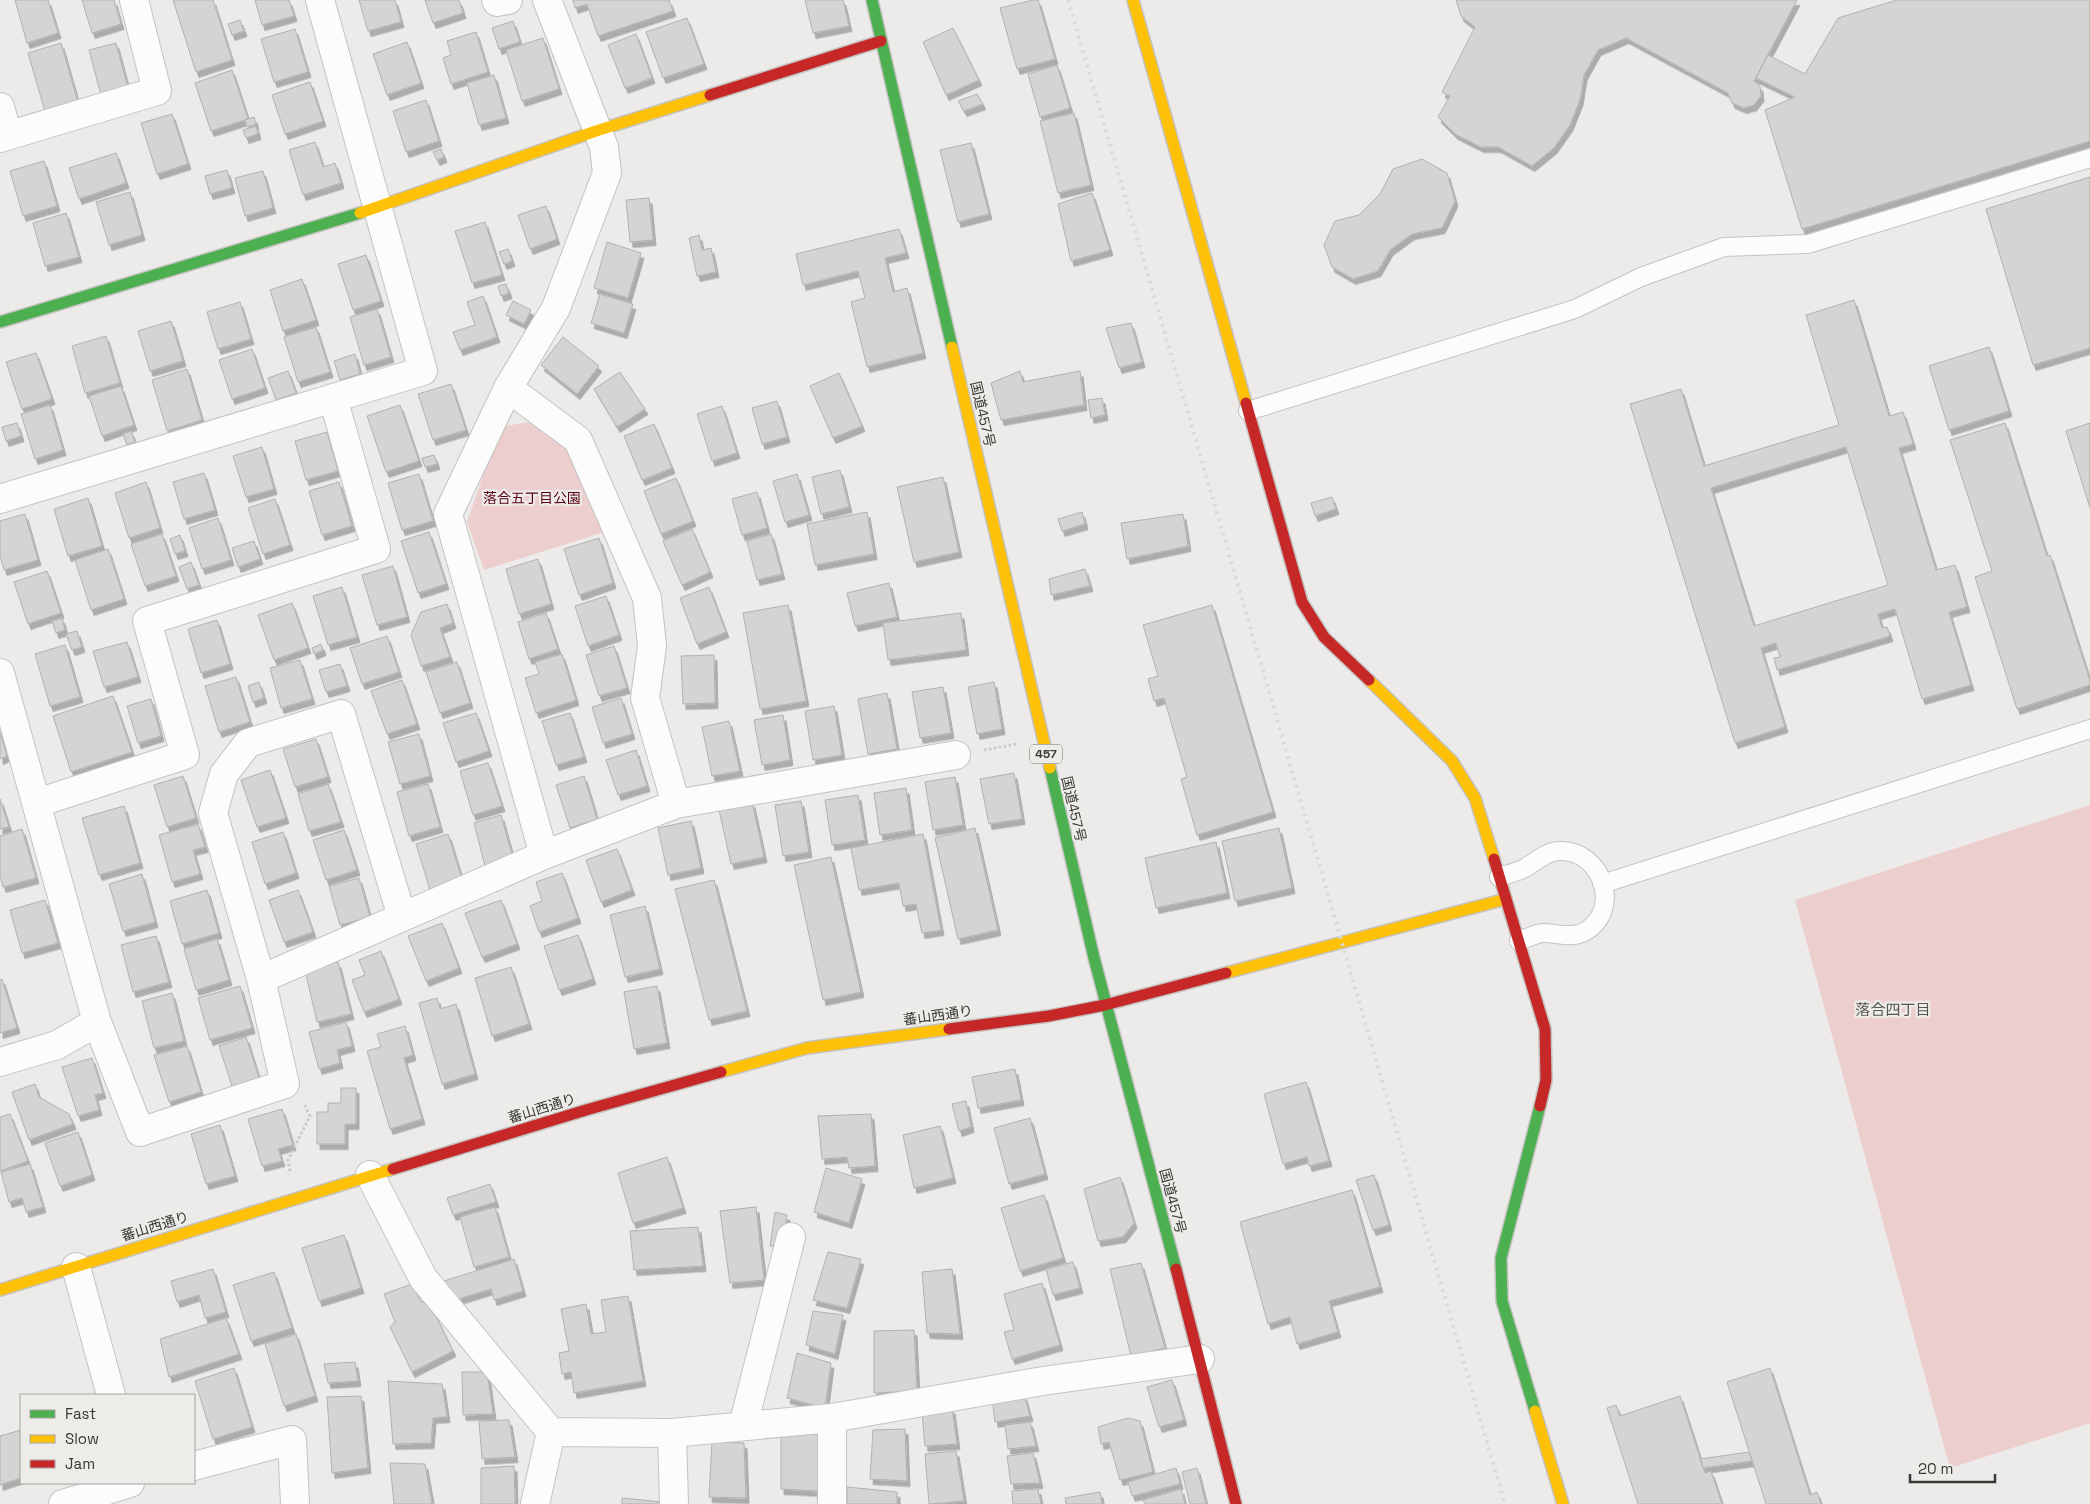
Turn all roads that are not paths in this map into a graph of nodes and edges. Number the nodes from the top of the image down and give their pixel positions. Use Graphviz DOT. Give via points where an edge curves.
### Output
graph roads {
  1 [pos="134,0"];
  2 [pos="320,0"];
  3 [pos="496,0"];
  4 [pos="508,0"];
  5 [pos="547,0"];
  6 [pos="872,0"];
  7 [pos="1133,0"];
  8 [pos="881,41"];
  9 [pos="0,107"];
  10 [pos="596,131"];
  11 [pos="4,137"];
  12 [pos="2090,158"];
  13 [pos="378,207"];
  14 [pos="0,322"];
  15 [pos="508,388"];
  16 [pos="333,398"];
  17 [pos="1248,411"];
  18 [pos="0,499"];
  19 [pos="0,673"];
  20 [pos="2090,729"];
  21 [pos="956,755"];
  22 [pos="37,803"];
  23 [pos="676,804"];
  24 [pos="544,855"];
  25 [pos="1499,876"];
  26 [pos="1602,884"];
  27 [pos="1506,899"];
  28 [pos="402,916"];
  29 [pos="1519,941"];
  30 [pos="261,979"];
  31 [pos="1105,1005"];
  32 [pos="97,1022"];
  33 [pos="0,1062"];
  34 [pos="370,1175"];
  35 [pos="790,1237"];
  36 [pos="76,1267"];
  37 [pos="0,1290"];
  38 [pos="1200,1359"];
  39 [pos="111,1394"];
  40 [pos="832,1418"];
  41 [pos="743,1426"];
  42 [pos="552,1432"];
  43 [pos="672,1433"];
  44 [pos="195,1466"];
  45 [pos="127,1484"];
  46 [pos="63,1504"];
  47 [pos="295,1504"];
  48 [pos="535,1504"];
  49 [pos="674,1504"];
  50 [pos="832,1504"];
  51 [pos="1236,1504"];
  52 [pos="1563,1504"];
  1 -- 11 [label="street" via="157,91"];
  2 -- 13 [label="street"];
  3 -- 4 [label="street"];
  5 -- 10 [label="street"];
  6 -- 8 [label="main road, 国道457号 / 457"];
  7 -- 17 [label="main road"];
  8 -- 10 [label="main road"];
  8 -- 31 [label="main road, 国道457号 / 457"];
  9 -- 11 [label="street"];
  10 -- 13 [label="main road"];
  10 -- 15 [label="street" via="604,147 607,173 556,308"];
  12 -- 17 [label="lane" via="1808,244 1724,247 1641,277 1576,309"];
  13 -- 14 [label="main road"];
  13 -- 16 [label="street" via="423,371"];
  15 -- 23 [label="street" via="578,440 647,598 652,646 645,698"];
  15 -- 24 [label="street" via="448,514"];
  16 -- 18 [label="street"];
  16 -- 22 [label="street" via="376,549 147,622 185,755"];
  17 -- 25 [label="main road" via="1302,602 1324,637 1452,761 1476,798"];
  19 -- 22 [label="street"];
  20 -- 26 [label="lane"];
  21 -- 23 [label="street"];
  22 -- 32 [label="street"];
  23 -- 24 [label="street"];
  24 -- 28 [label="street"];
  25 -- 26 [label="lane" via="1524,868 1558,850 1579,854 1594,865"];
  25 -- 27 [label="main road"];
  26 -- 29 [label="lane" via="1606,903 1598,921 1581,934 1560,936 1543,933"];
  27 -- 29 [label="main road"];
  27 -- 31 [label="main road, 蕃山西通り"];
  28 -- 30 [label="street"];
  28 -- 30 [label="street" via="341,714 248,744 224,774 213,813"];
  29 -- 52 [label="main road" via="1545,1029 1546,1080 1501,1258 1502,1302"];
  30 -- 32 [label="street" via="285,1084 140,1132"];
  31 -- 34 [label="main road, 蕃山西通り" via="1049,1016 807,1048"];
  31 -- 38 [label="main road, 国道457号 / 457"];
  32 -- 33 [label="street" via="58,1045"];
  34 -- 36 [label="main road, 蕃山西通り"];
  34 -- 42 [label="street" via="424,1278"];
  35 -- 41 [label="street"];
  36 -- 37 [label="main road, 蕃山西通り"];
  36 -- 39 [label="street"];
  38 -- 40 [label="street" via="1043,1381"];
  38 -- 51 [label="main road, 国道457号 / 457"];
  40 -- 41 [label="street"];
  40 -- 50 [label="street"];
  41 -- 43 [label="street"];
  42 -- 43 [label="street"];
  42 -- 48 [label="street"];
  43 -- 49 [label="street"];
  44 -- 47 [label="street" via="292,1440"];
  45 -- 46 [label="street"];
}
